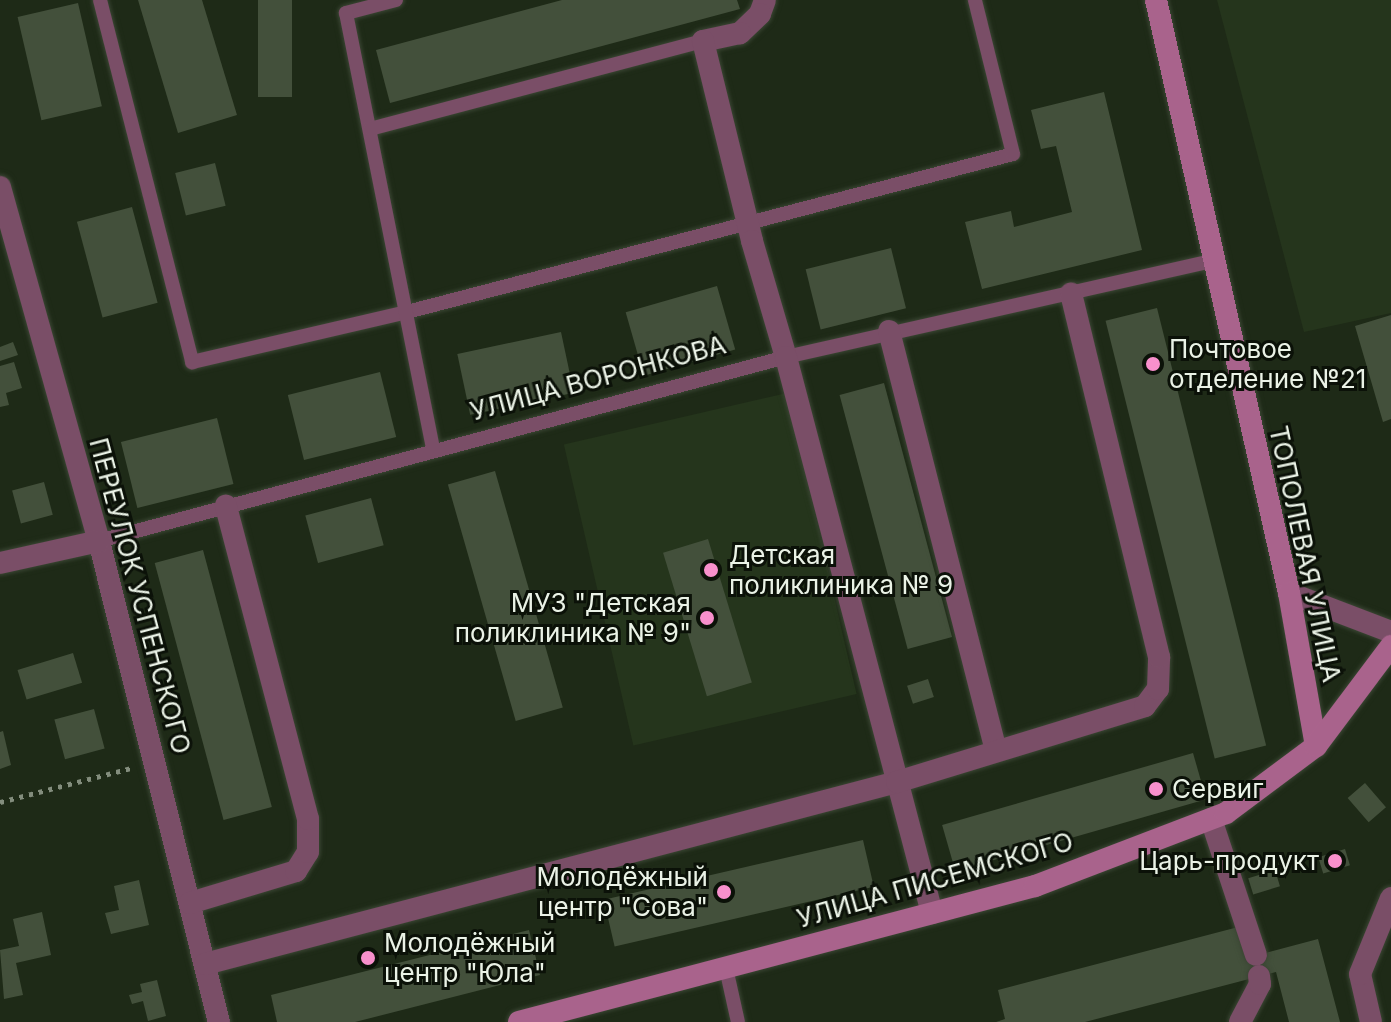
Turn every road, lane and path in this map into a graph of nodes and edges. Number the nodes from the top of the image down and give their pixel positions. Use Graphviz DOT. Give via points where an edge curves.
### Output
graph roads {
  1 [pos="100,0"];
  2 [pos="396,0"];
  3 [pos="765,0"];
  4 [pos="975,0"];
  5 [pos="1156,0"];
  6 [pos="703,41"];
  7 [pos="370,129"];
  8 [pos="0,187"];
  9 [pos="748,225"];
  10 [pos="1213,261"];
  11 [pos="1071,293"];
  12 [pos="407,312"];
  13 [pos="889,331"];
  14 [pos="786,357"];
  15 [pos="433,450"];
  16 [pos="226,506"];
  17 [pos="99,541"];
  18 [pos="0,563"];
  19 [pos="1289,593"];
  20 [pos="1391,632"];
  21 [pos="1391,646"];
  22 [pos="1316,746"];
  23 [pos="996,751"];
  24 [pos="155,761"];
  25 [pos="897,782"];
  26 [pos="0,802"];
  27 [pos="1211,819"];
  28 [pos="1391,898"];
  29 [pos="190,903"];
  30 [pos="932,913"];
  31 [pos="205,964"];
  32 [pos="726,968"];
  33 [pos="219,1022"];
  34 [pos="519,1022"];
  35 [pos="738,1022"];
  36 [pos="1240,1022"];
  37 [pos="1371,1022"];
  1 -- 12 [label="lane" via="192,362"];
  2 -- 7 [label="lane" via="346,13"];
  3 -- 6 [label="street" via="760,14 740,33"];
  4 -- 9 [label="lane" via="1013,154"];
  5 -- 10 [label="main road, ТОПОЛЕВАЯ УЛИЦА"];
  6 -- 7 [label="lane"];
  6 -- 9 [label="street"];
  7 -- 12 [label="lane"];
  8 -- 17 [label="street, ПЕРЕУЛОК УСПЕНСКОГО"];
  9 -- 12 [label="lane"];
  9 -- 14 [label="street"];
  10 -- 11 [label="lane, УЛИЦА ВОРОНКОВА"];
  10 -- 19 [label="main road, ТОПОЛЕВАЯ УЛИЦА"];
  11 -- 13 [label="lane, УЛИЦА ВОРОНКОВА"];
  11 -- 23 [label="street" via="1159,657 1158,689 1145,706"];
  12 -- 15 [label="lane"];
  13 -- 14 [label="lane, УЛИЦА ВОРОНКОВА"];
  13 -- 23 [label="street"];
  14 -- 15 [label="lane, УЛИЦА ВОРОНКОВА"];
  14 -- 25 [label="street"];
  15 -- 16 [label="lane, УЛИЦА ВОРОНКОВА"];
  16 -- 17 [label="lane, УЛИЦА ВОРОНКОВА"];
  16 -- 29 [label="street" via="308,819 308,852 296,871"];
  17 -- 18 [label="street, УЛИЦА ВОРОНКОВА"];
  17 -- 24 [label="street, ПЕРЕУЛОК УСПЕНСКОГО"];
  19 -- 20 [label="street"];
  19 -- 22 [label="main road, ТОПОЛЕВАЯ УЛИЦА"];
  21 -- 22 [label="main road, УЛИЦА ПИСЕМСКОГО"];
  22 -- 27 [label="main road, УЛИЦА ПИСЕМСКОГО"];
  23 -- 25 [label="street"];
  24 -- 26 [label="path"];
  24 -- 29 [label="street, ПЕРЕУЛОК УСПЕНСКОГО"];
  25 -- 30 [label="street"];
  25 -- 31 [label="street"];
  27 -- 30 [label="main road, УЛИЦА ПИСЕМСКОГО" via="1035,886"];
  27 -- 36 [label="street" via="1258,966 1260,984"];
  28 -- 37 [label="street" via="1360,974"];
  29 -- 31 [label="street, ПЕРЕУЛОК УСПЕНСКОГО"];
  30 -- 32 [label="main road, УЛИЦА ПИСЕМСКОГО"];
  31 -- 33 [label="street, ПЕРЕУЛОК УСПЕНСКОГО"];
  32 -- 34 [label="main road, УЛИЦА ПИСЕМСКОГО"];
  32 -- 35 [label="lane"];
}
